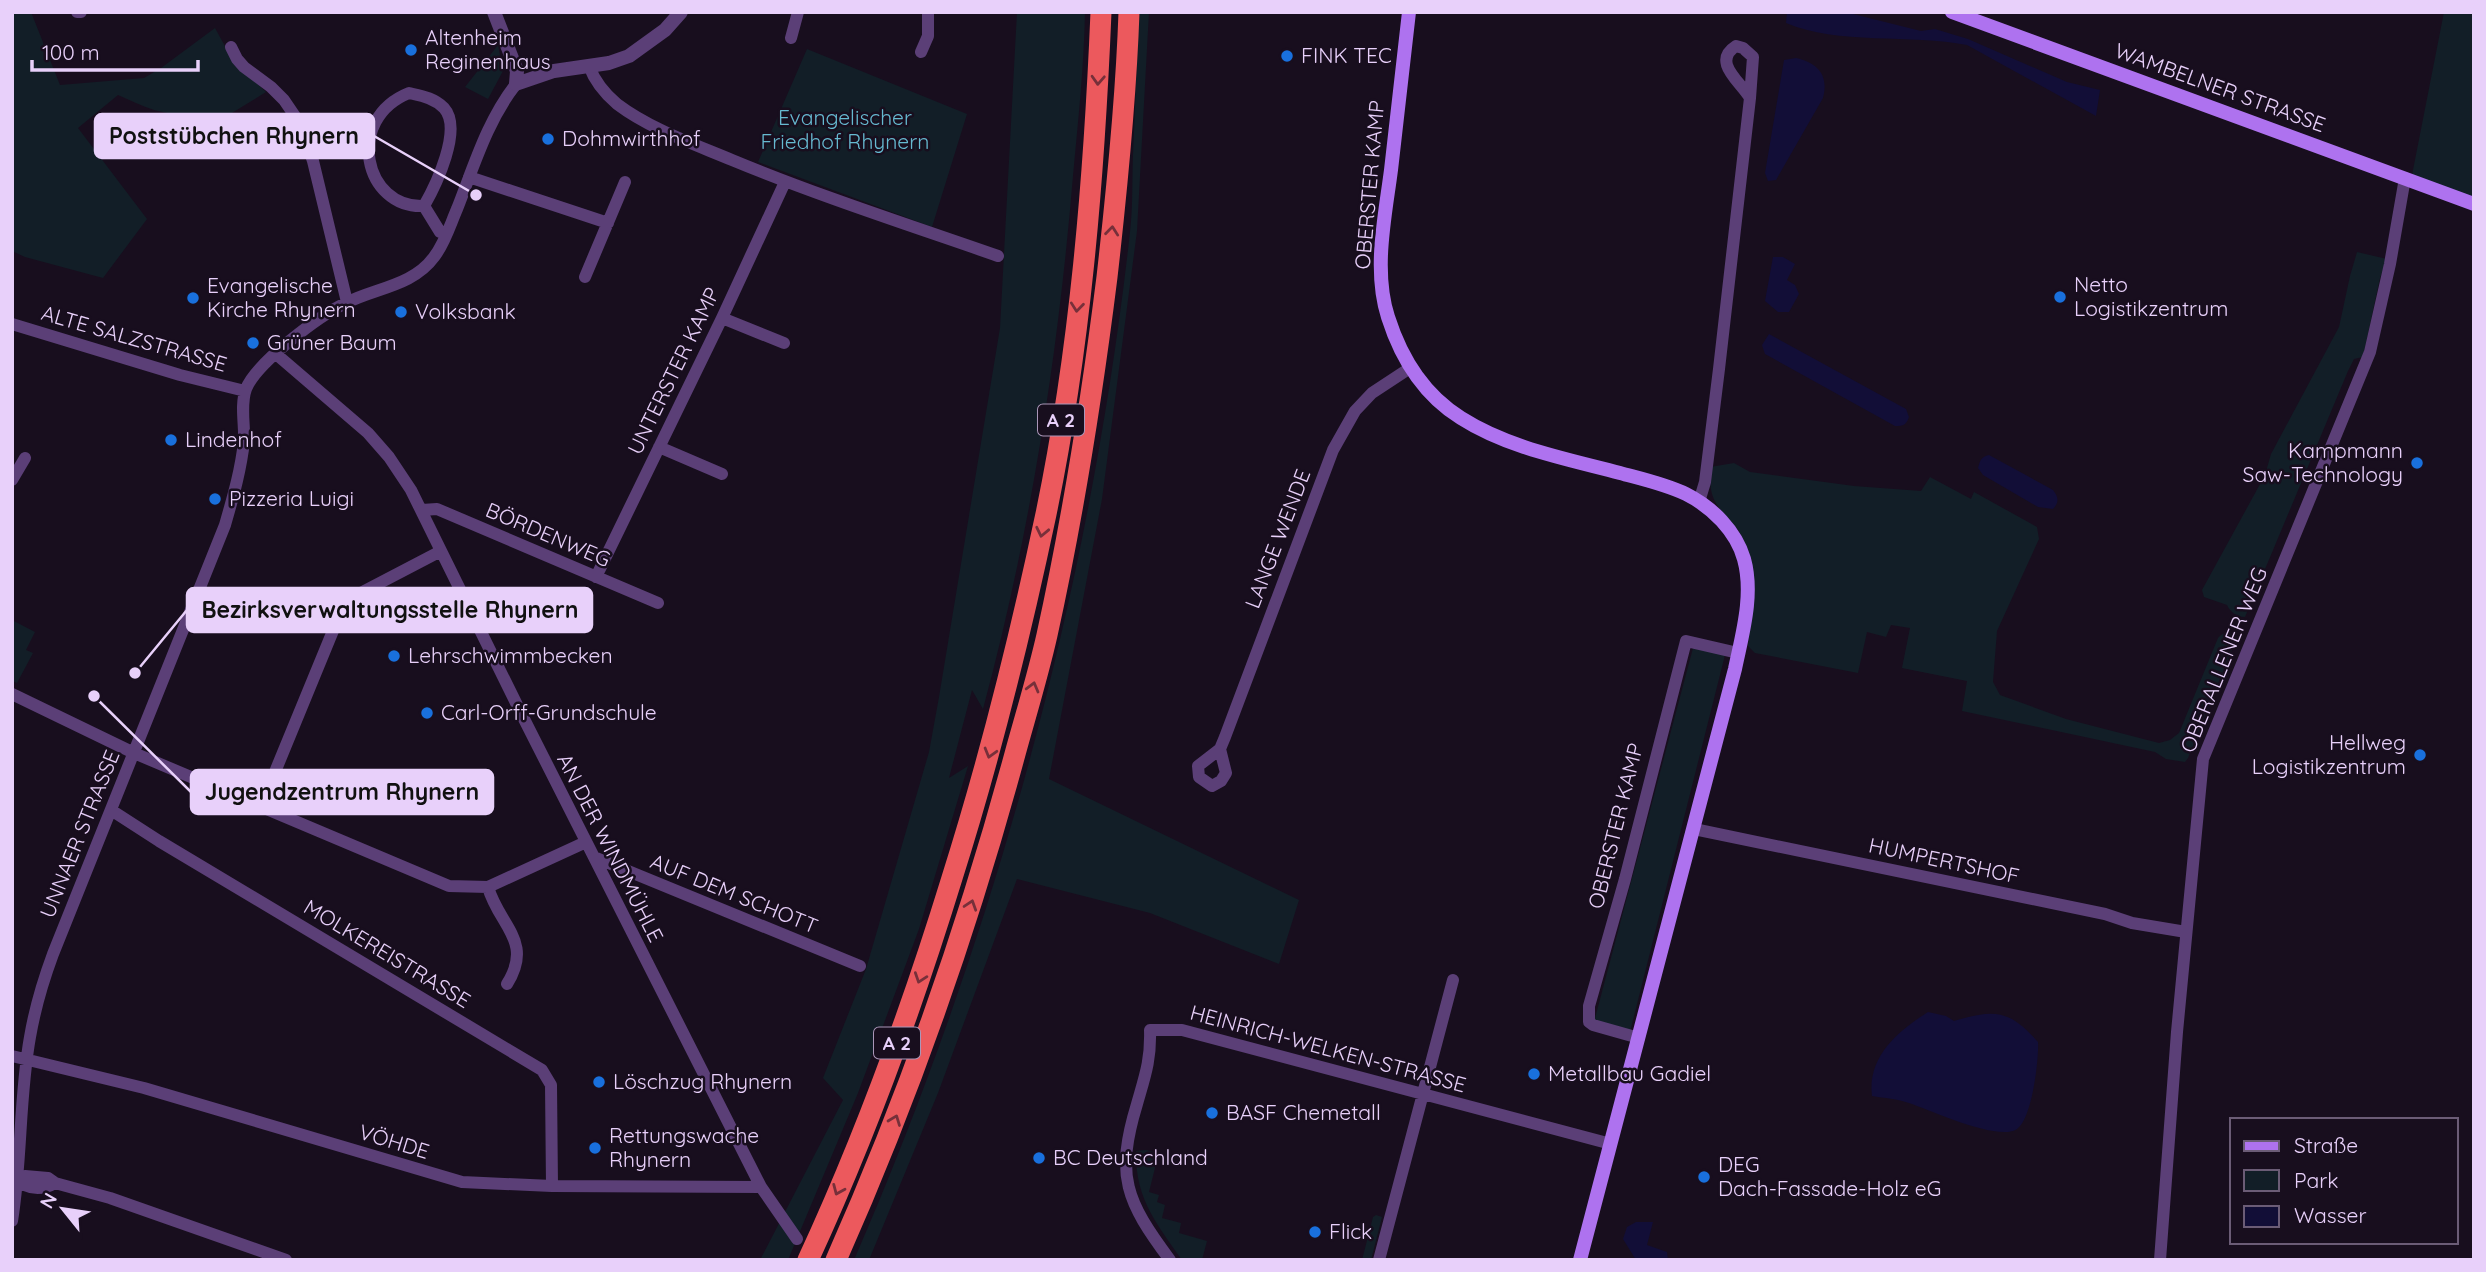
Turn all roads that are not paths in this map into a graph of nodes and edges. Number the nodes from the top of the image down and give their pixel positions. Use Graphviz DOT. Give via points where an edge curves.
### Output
graph roads {
  1 [pos="494,12"];
  2 [pos="681,12"];
  3 [pos="798,12"];
  4 [pos="928,12"];
  5 [pos="1101,12"];
  6 [pos="1129,12"];
  7 [pos="1409,12"];
  8 [pos="1952,12"];
  9 [pos="791,38"];
  10 [pos="231,47"];
  11 [pos="921,52"];
  12 [pos="589,66"];
  13 [pos="516,85"];
  14 [pos="1750,99"];
  15 [pos="469,177"];
  16 [pos="2405,178"];
  17 [pos="625,182"];
  18 [pos="785,182"];
  19 [pos="2474,204"];
  20 [pos="424,206"];
  21 [pos="608,223"];
  22 [pos="446,235"];
  23 [pos="998,256"];
  24 [pos="585,277"];
  25 [pos="347,302"];
  26 [pos="722,318"];
  27 [pos="12,324"];
  28 [pos="785,343"];
  29 [pos="276,355"];
  30 [pos="1410,368"];
  31 [pos="245,391"];
  32 [pos="659,447"];
  33 [pos="25,458"];
  34 [pos="722,474"];
  35 [pos="12,480"];
  36 [pos="1699,502"];
  37 [pos="422,510"];
  38 [pos="441,551"];
  39 [pos="596,576"];
  40 [pos="658,603"];
  41 [pos="1738,653"];
  42 [pos="12,694"];
  43 [pos="1220,749"];
  44 [pos="134,753"];
  45 [pos="261,806"];
  46 [pos="111,810"];
  47 [pos="1693,829"];
  48 [pos="586,842"];
  49 [pos="594,857"];
  50 [pos="488,887"];
  51 [pos="2186,932"];
  52 [pos="860,966"];
  53 [pos="1453,980"];
  54 [pos="507,984"];
  55 [pos="1639,1038"];
  56 [pos="12,1056"];
  57 [pos="27,1059"];
  58 [pos="1424,1094"];
  59 [pos="1611,1144"];
  60 [pos="18,1180"];
  61 [pos="552,1186"];
  62 [pos="761,1187"];
  63 [pos="12,1221"];
  64 [pos="797,1239"];
  65 [pos="286,1260"];
  66 [pos="807,1260"];
  67 [pos="835,1260"];
  68 [pos="1170,1260"];
  69 [pos="1379,1260"];
  70 [pos="1580,1260"];
  71 [pos="2160,1260"];
  1 -- 13 [label="street" via="517,71"];
  2 -- 12 [label="street" via="636,51"];
  3 -- 9 [label="street"];
  4 -- 11 [label="street" via="928,36"];
  5 -- 66 [label="highway, A 2, one-way" via="1097,113 1071,361 1046,512 1010,675 934,937 896,1046"];
  67 -- 6 [label="highway, A 2, one-way" via="875,1171 956,953 1047,636 1097,358 1113,225"];
  7 -- 30 [label="main road, OBERSTER KAMP" via="1382,243 1382,283 1387,314"];
  8 -- 16 [label="main road, WAMBELNER STRASSE"];
  10 -- 25 [label="street" via="244,67 284,100 301,125"];
  12 -- 13 [label="street" via="554,71"];
  12 -- 18 [label="street" via="603,91 648,122"];
  13 -- 15 [label="street" via="494,116"];
  14 -- 36 [label="street"];
  15 -- 21 [label="street"];
  15 -- 22 [label="street"];
  16 -- 19 [label="main road, WAMBELNER STRASSE"];
  16 -- 51 [label="street, OBERALLENER WEG" via="2370,352 2203,758"];
  17 -- 21 [label="street"];
  18 -- 23 [label="street"];
  18 -- 26 [label="street, UNTERSTER KAMP"];
  20 -- 20 [label="street" via="451,134 442,107 429,97 409,93 382,111 366,148 375,176 391,196"];
  20 -- 22 [label="street"];
  21 -- 24 [label="street"];
  22 -- 25 [label="street" via="435,257 417,273"];
  25 -- 29 [label="street"];
  26 -- 28 [label="street"];
  26 -- 32 [label="street, UNTERSTER KAMP"];
  27 -- 31 [label="street, ALTE SALZSTRASSE"];
  29 -- 31 [label="street"];
  29 -- 37 [label="street, AN DER WINDMÜHLE" via="368,433 397,468"];
  30 -- 36 [label="main road, OBERSTER KAMP" via="1445,407 1478,428 1520,445 1665,486"];
  30 -- 43 [label="street, LANGE WENDE" via="1363,402 1332,450"];
  31 -- 44 [label="street, UNNAER STRASSE" via="244,441 225,524"];
  32 -- 34 [label="street"];
  32 -- 39 [label="street, UNTERSTER KAMP"];
  33 -- 35 [label="street"];
  36 -- 41 [label="main road, OBERSTER KAMP" via="1731,531 1744,561 1747,598"];
  37 -- 38 [label="street, AN DER WINDMÜHLE"];
  37 -- 39 [label="street, BÖRDENWEG" via="437,509"];
  38 -- 45 [label="street" via="349,599 340,609"];
  38 -- 48 [label="street, AN DER WINDMÜHLE"];
  39 -- 40 [label="street, BÖRDENWEG"];
  41 -- 47 [label="main road, OBERSTER KAMP"];
  41 -- 55 [label="street, OBERSTER KAMP" via="1686,640 1589,1006 1593,1025"];
  42 -- 44 [label="street"];
  44 -- 45 [label="street"];
  44 -- 46 [label="street, UNNAER STRASSE"];
  45 -- 50 [label="street" via="449,886"];
  46 -- 57 [label="street, UNNAER STRASSE" via="43,982"];
  46 -- 61 [label="street, MOLKEREISTRASSE" via="542,1070 551,1085"];
  47 -- 51 [label="street, HUMPERTSHOF"];
  47 -- 55 [label="main road, OBERSTER KAMP"];
  48 -- 49 [label="street, AN DER WINDMÜHLE"];
  48 -- 50 [label="street"];
  49 -- 52 [label="street, AUF DEM SCHOTT"];
  49 -- 62 [label="street, AN DER WINDMÜHLE"];
  50 -- 54 [label="street" via="518,952 516,970"];
  51 -- 71 [label="street, OBERALLENER WEG"];
  53 -- 58 [label="street"];
  55 -- 59 [label="main road, OBERSTER KAMP"];
  56 -- 57 [label="street, VÖHDE"];
  57 -- 60 [label="street, UNNAER STRASSE"];
  57 -- 61 [label="street, VÖHDE" via="144,1087 444,1178 488,1185"];
  58 -- 59 [label="street, HEINRICH-WELKEN-STRASSE"];
  58 -- 68 [label="street, HEINRICH-WELKEN-STRASSE" via="1182,1030 1150,1030 1151,1056 1128,1135 1125,1168 1129,1194 1141,1219"];
  58 -- 69 [label="street"];
  59 -- 70 [label="main road, OBERSTER KAMP"];
  60 -- 63 [label="street, UNNAER STRASSE"];
  60 -- 65 [label="street" via="24,1186 46,1189 55,1183 110,1198"];
  61 -- 62 [label="street, VÖHDE"];
  62 -- 64 [label="street, AN DER WINDMÜHLE"];
}
